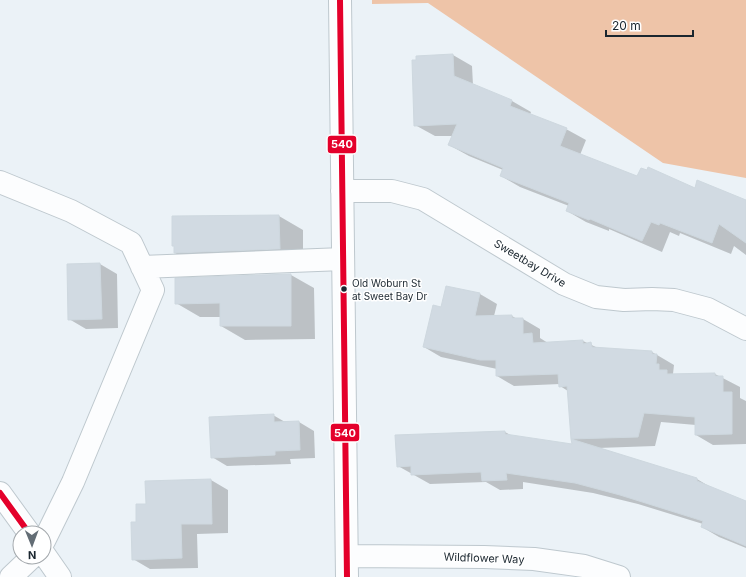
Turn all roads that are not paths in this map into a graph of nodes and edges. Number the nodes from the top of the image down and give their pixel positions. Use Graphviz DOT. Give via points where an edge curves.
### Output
graph roads {
  1 [pos="340,0"];
  2 [pos="0,182"];
  3 [pos="342,191"];
  4 [pos="343,259"];
  5 [pos="142,267"];
  6 [pos="746,329"];
  7 [pos="0,493"];
  8 [pos="23,525"];
  9 [pos="52,525"];
  10 [pos="347,556"];
  11 [pos="24,565"];
  12 [pos="52,565"];
  13 [pos="11,577"];
  14 [pos="60,577"];
  15 [pos="347,577"];
  16 [pos="619,577"];
  1 -- 3 [label="street"];
  2 -- 5 [label="street" via="70,211 131,243"];
  3 -- 4 [label="street"];
  3 -- 6 [label="street, Sweetbay Drive" via="392,192 424,199 564,284 603,298 674,300 708,309"];
  4 -- 5 [label="street"];
  4 -- 10 [label="street"];
  5 -- 9 [label="street" via="153,290 73,482"];
  7 -- 8 [label="street"];
  10 -- 15 [label="street"];
  10 -- 16 [label="street, Wildflower Way" via="534,560 584,566"];
  11 -- 13 [label="street"];
  12 -- 14 [label="street"];
}
